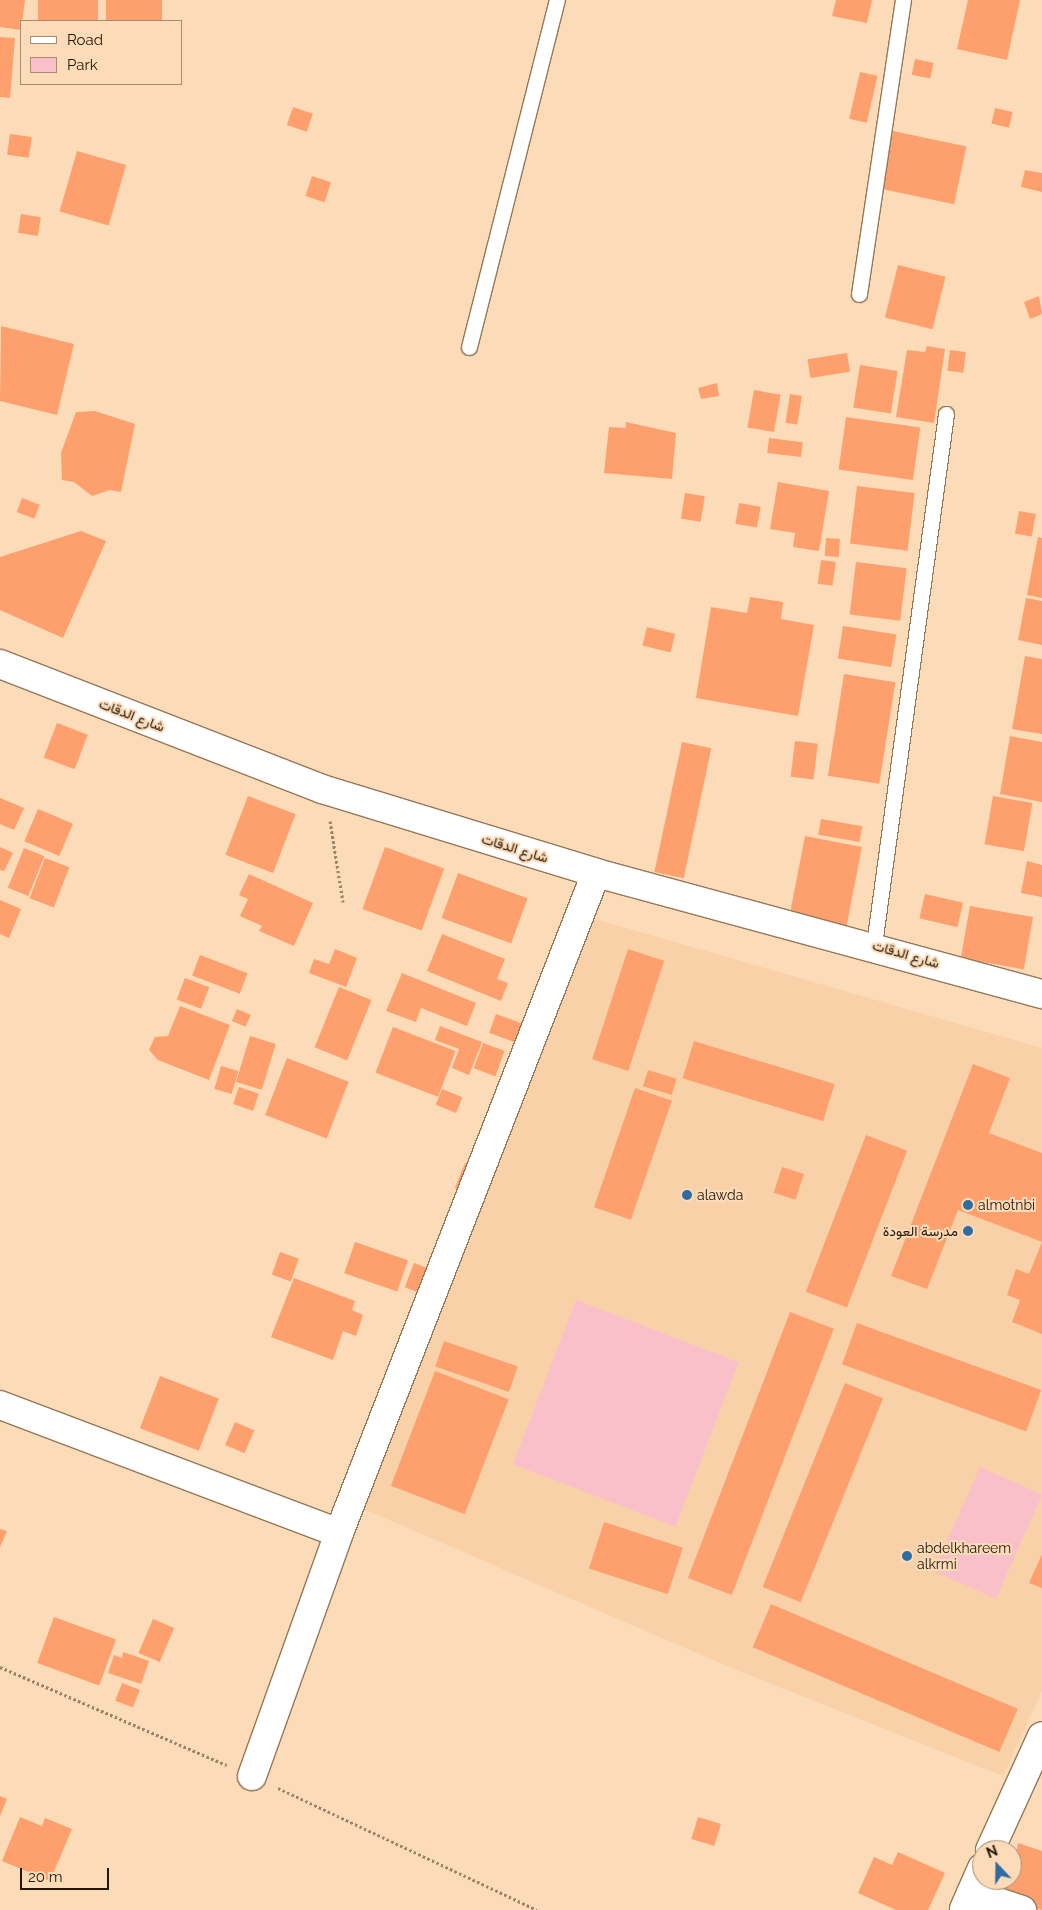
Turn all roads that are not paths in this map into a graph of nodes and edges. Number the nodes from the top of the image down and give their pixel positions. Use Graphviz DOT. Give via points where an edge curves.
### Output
graph roads {
  1 [pos="557,0"];
  2 [pos="903,0"];
  3 [pos="859,294"];
  4 [pos="469,347"];
  5 [pos="946,414"];
  6 [pos="0,664"];
  7 [pos="596,873"];
  8 [pos="874,945"];
  9 [pos="1041,989"];
  10 [pos="0,1405"];
  11 [pos="339,1533"];
  12 [pos="1042,1736"];
  13 [pos="252,1776"];
  14 [pos="995,1840"];
  15 [pos="972,1890"];
  16 [pos="967,1902"];
  17 [pos="1022,1910"];
  1 -- 4 [label="lane"];
  2 -- 3 [label="lane"];
  5 -- 8 [label="lane"];
  6 -- 7 [label="street, شارع الدقات" via="322,789"];
  7 -- 8 [label="street, شارع الدقات"];
  7 -- 11 [label="street"];
  8 -- 9 [label="street, شارع الدقات"];
  10 -- 11 [label="street"];
  11 -- 13 [label="street"];
  12 -- 14 [label="street"];
  15 -- 16 [label="street"];
  16 -- 17 [label="street"];
}
